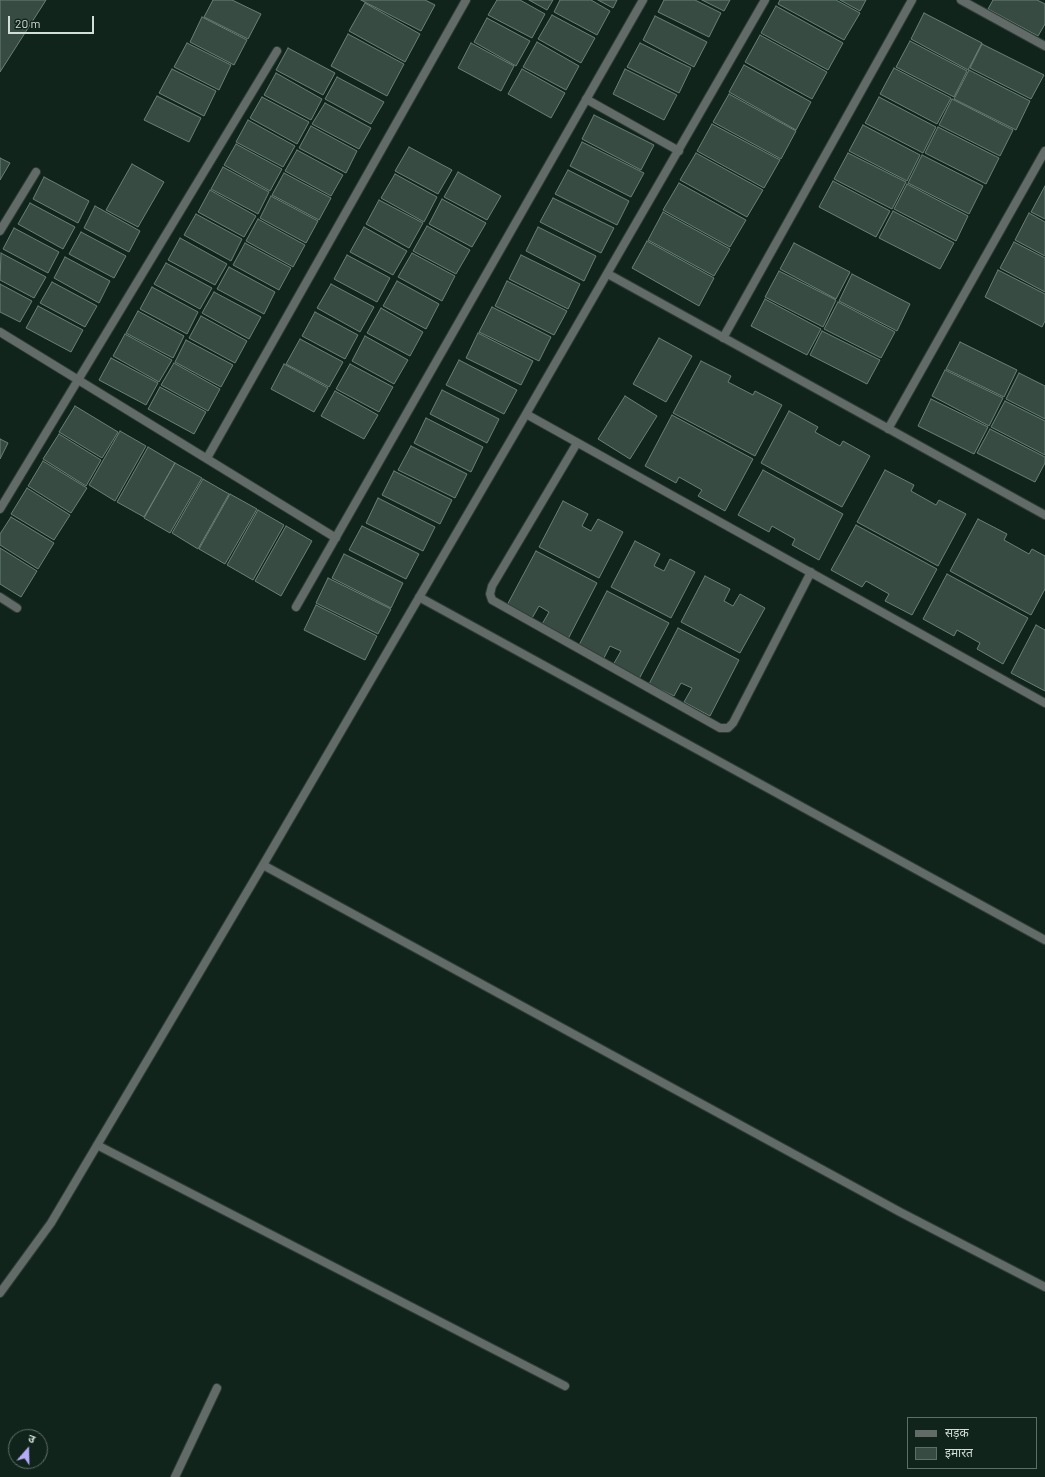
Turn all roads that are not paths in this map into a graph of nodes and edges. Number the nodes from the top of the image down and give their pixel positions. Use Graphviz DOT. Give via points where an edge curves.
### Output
graph roads {
  1 [pos="466,0"];
  2 [pos="643,0"];
  3 [pos="765,0"];
  4 [pos="912,0"];
  5 [pos="961,0"];
  6 [pos="1045,46"];
  7 [pos="277,51"];
  8 [pos="586,99"];
  9 [pos="678,150"];
  10 [pos="1045,151"];
  11 [pos="36,172"];
  12 [pos="0,231"];
  13 [pos="608,274"];
  14 [pos="0,332"];
  15 [pos="723,338"];
  16 [pos="78,380"];
  17 [pos="526,414"];
  18 [pos="888,429"];
  19 [pos="577,443"];
  20 [pos="206,458"];
  21 [pos="0,509"];
  22 [pos="1045,516"];
  23 [pos="336,538"];
  24 [pos="811,572"];
  25 [pos="0,597"];
  26 [pos="419,597"];
  27 [pos="296,607"];
  28 [pos="17,608"];
  29 [pos="1045,703"];
  30 [pos="263,865"];
  31 [pos="1045,940"];
  32 [pos="97,1145"];
  33 [pos="1045,1287"];
  34 [pos="0,1293"];
  35 [pos="565,1386"];
  36 [pos="217,1388"];
  37 [pos="175,1477"];
  1 -- 20 [label="street"];
  2 -- 8 [label="street"];
  3 -- 9 [label="street"];
  4 -- 15 [label="street"];
  5 -- 6 [label="street"];
  7 -- 16 [label="street"];
  8 -- 9 [label="street"];
  8 -- 23 [label="street"];
  9 -- 13 [label="street"];
  10 -- 18 [label="street"];
  11 -- 12 [label="street"];
  13 -- 15 [label="street"];
  13 -- 17 [label="street"];
  14 -- 16 [label="street"];
  15 -- 18 [label="street"];
  16 -- 20 [label="street"];
  16 -- 21 [label="street"];
  17 -- 19 [label="street"];
  17 -- 26 [label="street"];
  18 -- 22 [label="street"];
  19 -- 24 [label="street"];
  19 -- 24 [label="street" via="492,586 492,600 720,728 728,728 733,723"];
  20 -- 23 [label="street"];
  23 -- 27 [label="street"];
  24 -- 29 [label="street"];
  25 -- 28 [label="street"];
  26 -- 30 [label="street"];
  26 -- 31 [label="street"];
  30 -- 32 [label="street"];
  30 -- 33 [label="street" via="900,1212"];
  32 -- 34 [label="street" via="51,1223"];
  32 -- 35 [label="street"];
  36 -- 37 [label="street"];
}
